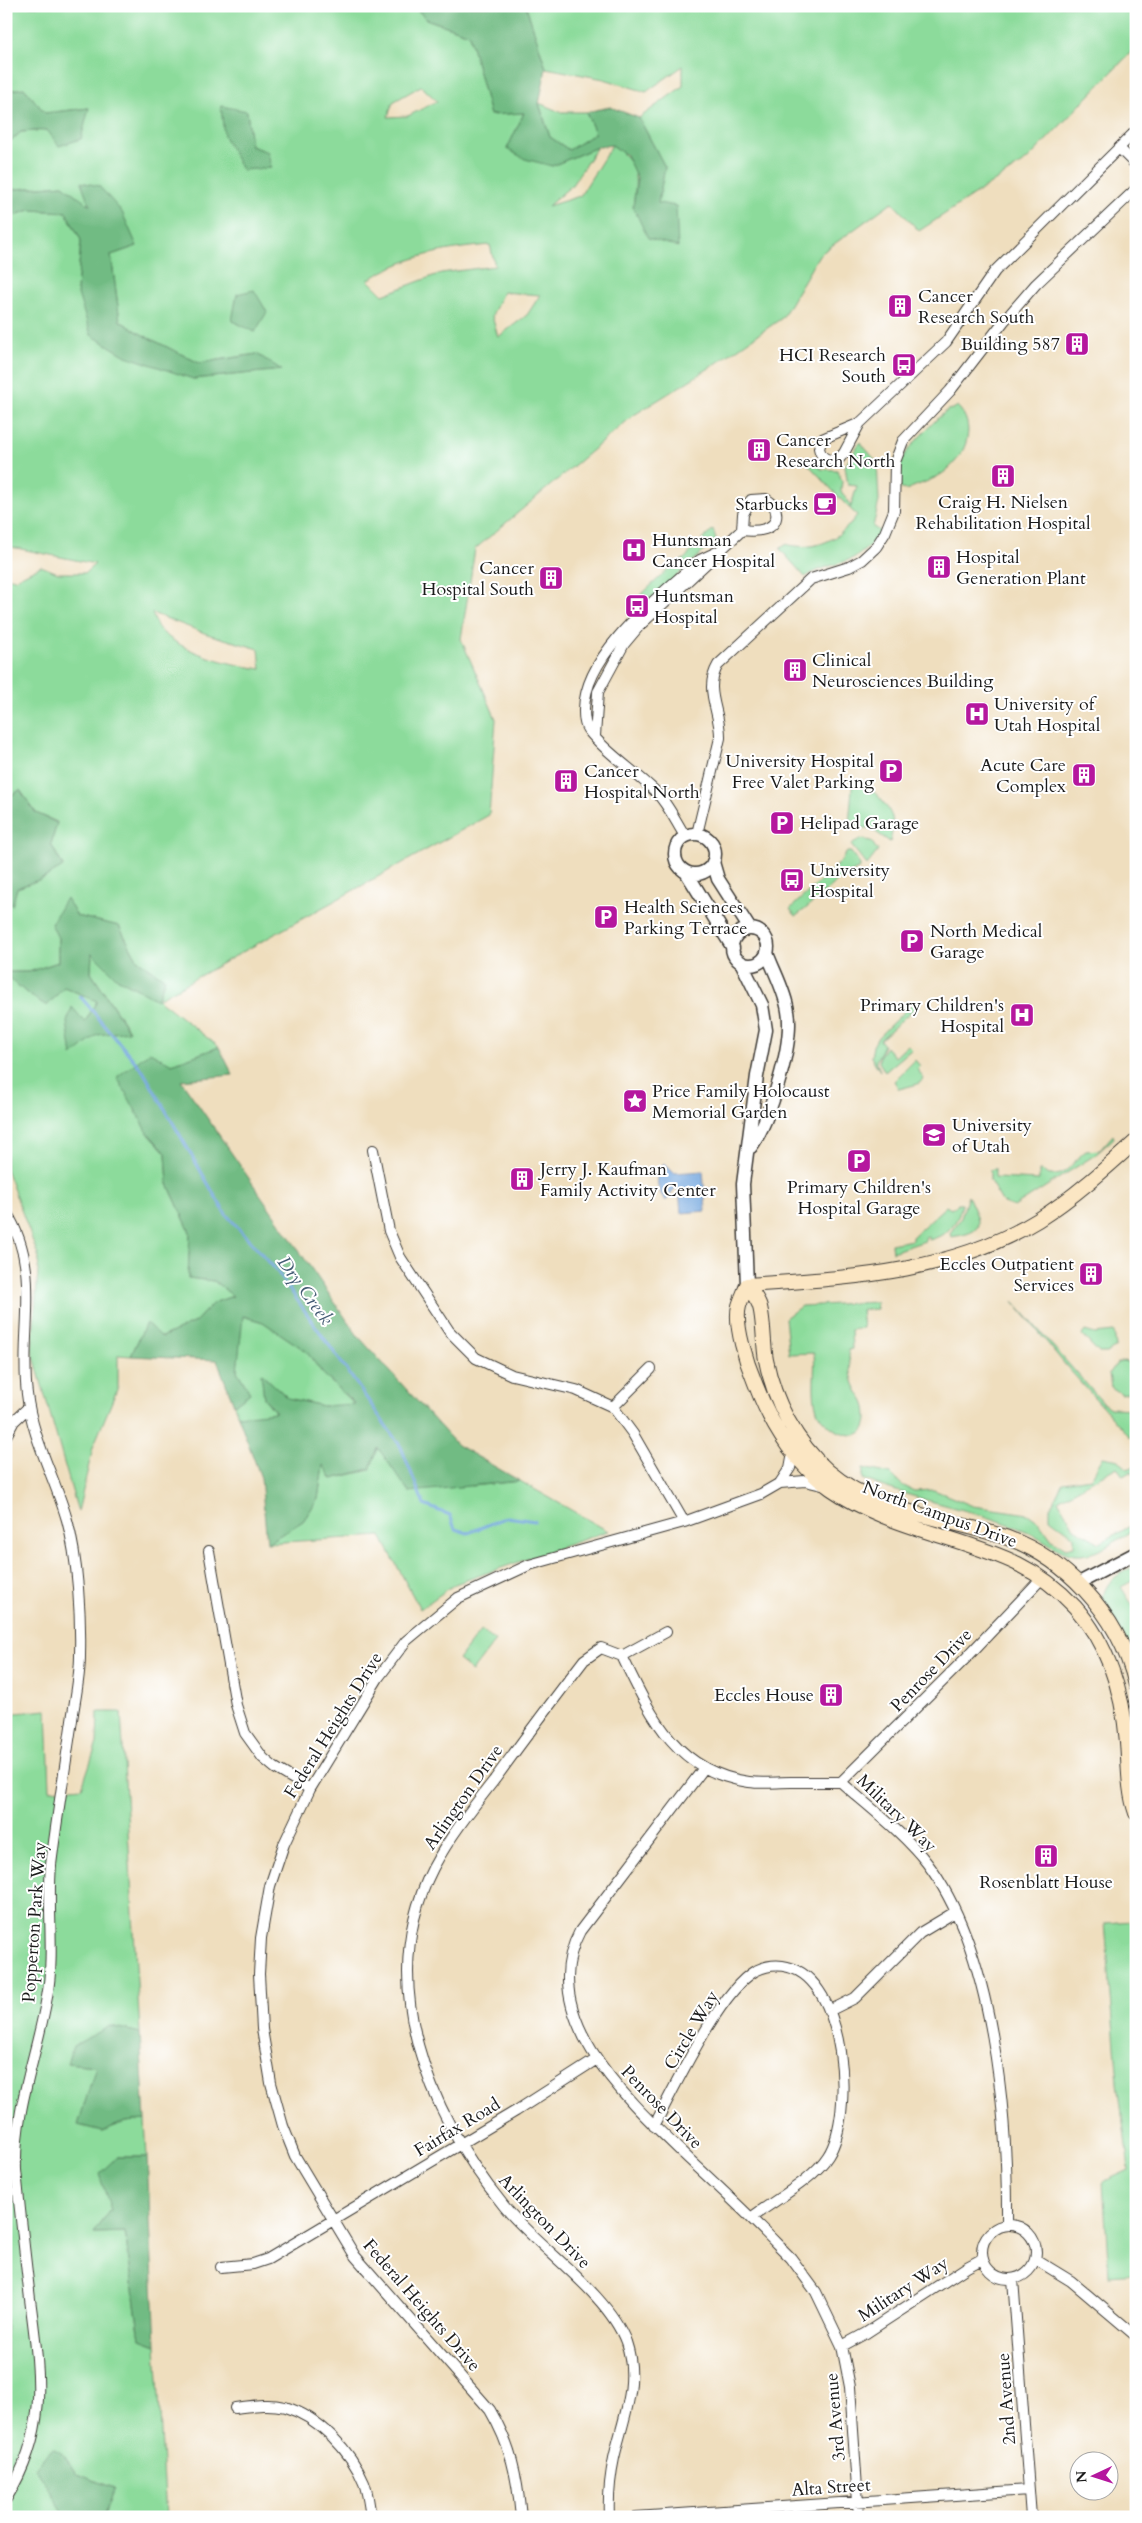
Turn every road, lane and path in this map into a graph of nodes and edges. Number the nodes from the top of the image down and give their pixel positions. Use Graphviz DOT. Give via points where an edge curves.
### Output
graph roads {
  1 [pos="1136,130"];
  2 [pos="1119,148"];
  3 [pos="1136,165"];
  4 [pos="1136,189"];
  5 [pos="860,423"];
  6 [pos="742,530"];
  7 [pos="691,835"];
  8 [pos="713,862"];
  9 [pos="686,872"];
  10 [pos="740,936"];
  11 [pos="766,956"];
  12 [pos="744,963"];
  13 [pos="1136,1141"];
  14 [pos="749,1149"];
  15 [pos="373,1150"];
  16 [pos="6,1212"];
  17 [pos="747,1285"];
  18 [pos="651,1369"];
  19 [pos="613,1407"];
  20 [pos="29,1408"];
  21 [pos="6,1436"];
  22 [pos="793,1452"];
  23 [pos="780,1483"];
  24 [pos="826,1486"];
  25 [pos="684,1522"];
  26 [pos="209,1551"];
  27 [pos="1136,1553"];
  28 [pos="997,1554"];
  29 [pos="1042,1578"];
  30 [pos="1079,1583"];
  31 [pos="666,1632"];
  32 [pos="622,1656"];
  33 [pos="1109,1664"];
  34 [pos="1136,1685"];
  35 [pos="704,1768"];
  36 [pos="841,1782"];
  37 [pos="310,1789"];
  38 [pos="1136,1813"];
  39 [pos="955,1912"];
  40 [pos="829,2011"];
  41 [pos="597,2059"];
  42 [pos="654,2126"];
  43 [pos="460,2144"];
  44 [pos="751,2218"];
  45 [pos="332,2220"];
  46 [pos="1007,2225"];
  47 [pos="1035,2258"];
  48 [pos="982,2259"];
  49 [pos="221,2267"];
  50 [pos="1013,2279"];
  51 [pos="1136,2336"];
  52 [pos="842,2346"];
  53 [pos="235,2408"];
  54 [pos="1029,2490"];
  55 [pos="6,2499"];
  56 [pos="858,2502"];
  57 [pos="688,2515"];
  58 [pos="371,2517"];
  59 [pos="521,2517"];
  60 [pos="609,2517"];
  61 [pos="636,2517"];
  62 [pos="859,2517"];
  63 [pos="1031,2517"];
  1 -- 2 [label="street"];
  2 -- 3 [label="street"];
  2 -- 5 [label="street" via="995,271 946,342"];
  4 -- 7 [label="street" via="1036,284 950,391 903,441 894,462 894,511 886,534 876,547 850,567 811,579 718,665 711,689 720,738"];
  6 -- 7 [label="street" via="717,552 696,564 621,632 607,650 591,681 585,702 586,724 604,749 657,792"];
  7 -- 8 [label="street" via="707,838 712,843"];
  7 -- 9 [label="street" via="676,847 675,857"];
  8 -- 9 [label="street" via="704,872"];
  8 -- 10 [label="street"];
  9 -- 10 [label="street"];
  10 -- 11 [label="street" via="760,932 765,936 768,947"];
  10 -- 12 [label="street"];
  11 -- 12 [label="street" via="754,964"];
  11 -- 14 [label="street" via="786,1003 789,1032 766,1117 760,1134"];
  12 -- 14 [label="street" via="766,1021"];
  13 -- 17 [label="main road" via="1037,1220 971,1251 912,1269 880,1274"];
  14 -- 17 [label="street" via="743,1200"];
  15 -- 19 [label="street" via="389,1231 400,1257 449,1331 476,1358 512,1375 576,1390"];
  16 -- 20 [label="street, Popperton Park Way" via="24,1257 28,1282 26,1377"];
  17 -- 22 [label="main road, North Campus Drive" via="738,1307 745,1354 766,1408"];
  17 -- 30 [label="main road, North Campus Drive" via="760,1305 766,1360 777,1397 798,1437 828,1471 862,1494 891,1506 1020,1542"];
  18 -- 19 [label="street"];
  19 -- 25 [label="street" via="633,1434"];
  20 -- 21 [label="street" via="14,1421"];
  20 -- 55 [label="street, Popperton Park Way" via="71,1535 80,1668 52,1865 48,1996 16,2140 16,2170 39,2397 32,2445 21,2475"];
  22 -- 23 [label="street" via="790,1468"];
  22 -- 24 [label="main road, North Campus Drive"];
  23 -- 24 [label="street, Federal Heights Drive" via="805,1481"];
  23 -- 25 [label="street, Federal Heights Drive" via="761,1494"];
  24 -- 28 [label="main road, North Campus Drive" via="888,1519"];
  25 -- 37 [label="street, Federal Heights Drive" via="529,1565 458,1598 406,1640 378,1678"];
  26 -- 37 [label="street" via="236,1705 245,1733 263,1758"];
  27 -- 30 [label="street"];
  28 -- 29 [label="main road, North Campus Drive" via="1018,1562"];
  28 -- 30 [label="main road" via="1014,1554 1030,1559 1060,1579"];
  29 -- 33 [label="main road, North Campus Drive" via="1087,1622"];
  29 -- 36 [label="street, Penrose Drive" via="967,1658"];
  30 -- 33 [label="main road" via="1083,1600 1105,1635"];
  30 -- 34 [label="main road, North Campus Drive" via="1116,1632"];
  31 -- 32 [label="street"];
  32 -- 35 [label="street, Military Way" via="646,1707 660,1728 677,1747"];
  32 -- 43 [label="street, Arlington Drive" via="601,1648 584,1660 452,1836 419,1901 408,1954 411,2016 430,2082"];
  33 -- 38 [label="main road, North Campus Drive" via="1124,1714 1132,1802"];
  35 -- 36 [label="street, Military Way" via="750,1782"];
  35 -- 41 [label="street, Penrose Drive" via="580,1932 571,1950 567,1972 569,1992 578,2022"];
  36 -- 39 [label="street, Military Way" via="926,1863"];
  37 -- 45 [label="street, Federal Heights Drive" via="284,1844 270,1886 258,1974 262,2029 271,2083 283,2126 295,2156"];
  39 -- 40 [label="street" via="920,1933 855,1998"];
  39 -- 46 [label="street, Military Way" via="968,1941 978,1977 993,2050 1002,2116"];
  40 -- 42 [label="street, Circle Way" via="814,1982 798,1970 782,1965 754,1972 715,2016"];
  40 -- 44 [label="street, Circle Way" via="840,2052 843,2087 841,2118 834,2146 821,2166"];
  41 -- 42 [label="street, Penrose Drive" via="625,2097"];
  41 -- 43 [label="street, Fairfax Road"];
  42 -- 44 [label="street, Penrose Drive"];
  43 -- 45 [label="street, Fairfax Road"];
  43 -- 60 [label="street, Arlington Drive" via="507,2210 600,2301 625,2340 632,2380 612,2471"];
  44 -- 52 [label="street, Penrose Drive" via="804,2274"];
  45 -- 49 [label="street, Fairfax Road" via="263,2262"];
  45 -- 59 [label="street, Federal Heights Drive" via="355,2256 383,2290 490,2410 511,2455"];
  46 -- 47 [label="street" via="1016,2226 1030,2235 1036,2250"];
  46 -- 48 [label="street" via="998,2227 984,2240"];
  47 -- 50 [label="street" via="1027,2272"];
  47 -- 51 [label="street" via="1058,2271"];
  48 -- 50 [label="street" via="992,2274"];
  48 -- 52 [label="street, Military Way"];
  50 -- 54 [label="street, 2nd Avenue"];
  52 -- 56 [label="street, 3rd Avenue" via="850,2387"];
  53 -- 58 [label="street" via="285,2407 318,2424 354,2464 364,2483"];
  54 -- 56 [label="street, Alta Street"];
  54 -- 63 [label="street, 2nd Avenue"];
  56 -- 57 [label="street, Alta Street"];
  56 -- 62 [label="street, 3rd Avenue"];
  57 -- 61 [label="street, Alta Street"];
}
